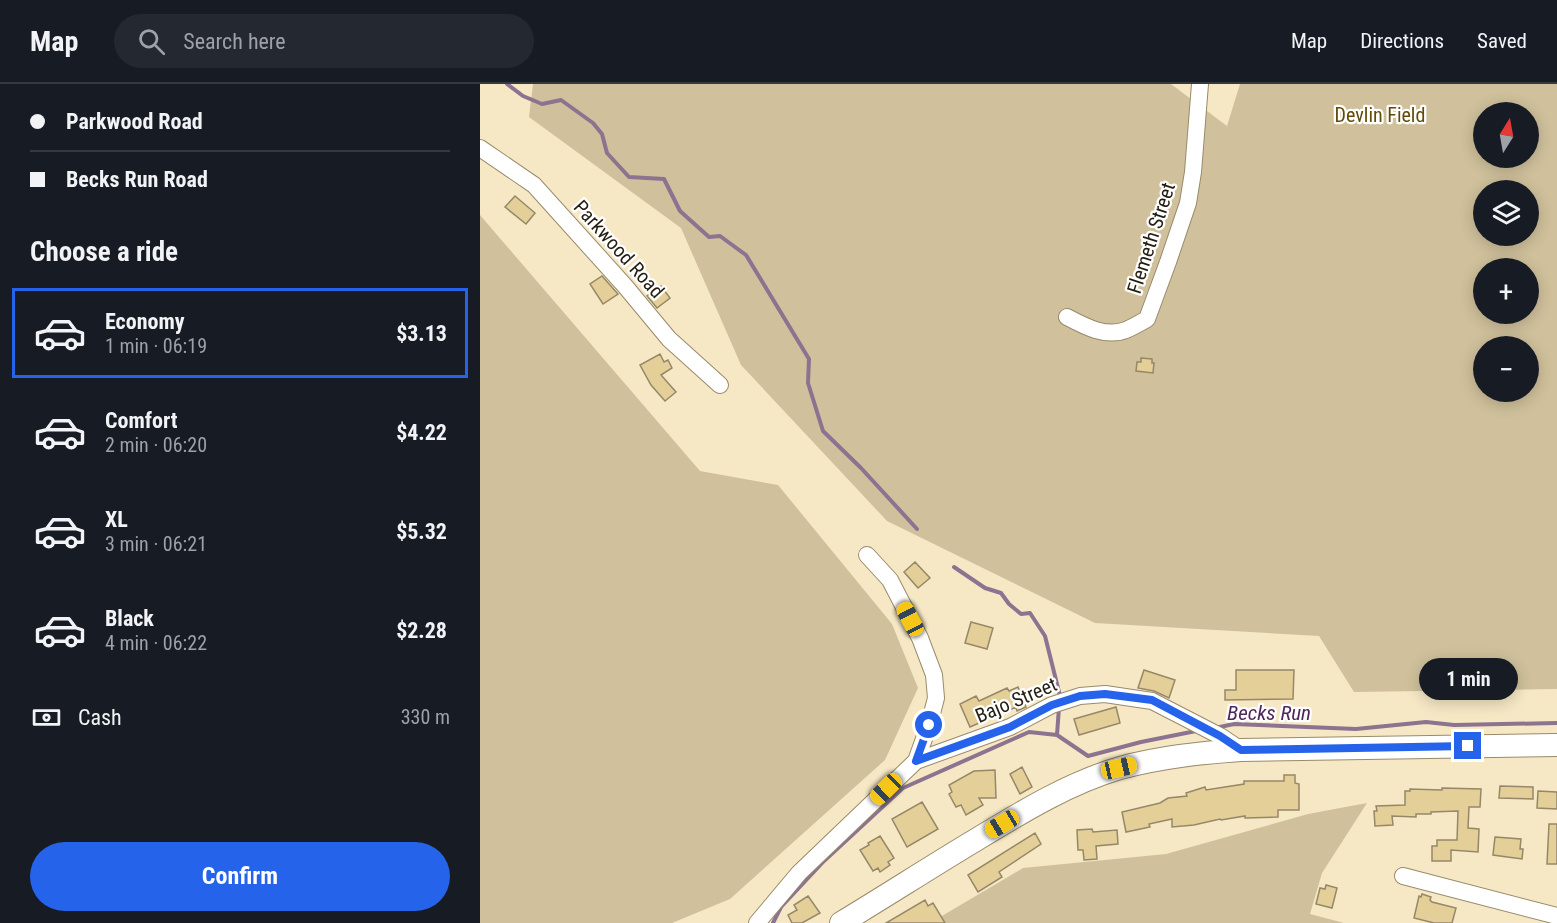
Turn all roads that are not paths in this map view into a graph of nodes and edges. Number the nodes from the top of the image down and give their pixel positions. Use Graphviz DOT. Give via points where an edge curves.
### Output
graph roads {
  1 [pos="1200,84"];
  2 [pos="480,148"];
  3 [pos="1067,317"];
  4 [pos="720,385"];
  5 [pos="867,555"];
  6 [pos="1557,745"];
  7 [pos="1241,750"];
  8 [pos="916,761"];
  9 [pos="1403,876"];
  10 [pos="1557,916"];
  11 [pos="757,923"];
  12 [pos="841,923"];
  1 -- 3 [label="street, Flemeth Street" via="1188,203 1147,319 1124,331 1109,333"];
  2 -- 4 [label="street, Parkwood Road" via="534,185 669,339"];
  5 -- 8 [label="street" via="890,580 934,675 936,698"];
  6 -- 7 [label="main road"];
  7 -- 8 [label="street, Bajo Street" via="1152,700 1105,694 1060,702 1010,727"];
  7 -- 12 [label="main road" via="1159,759 1081,782 1022,812"];
  8 -- 11 [label="street, Bajo Street" via="799,873"];
  9 -- 10 [label="street"];
}
